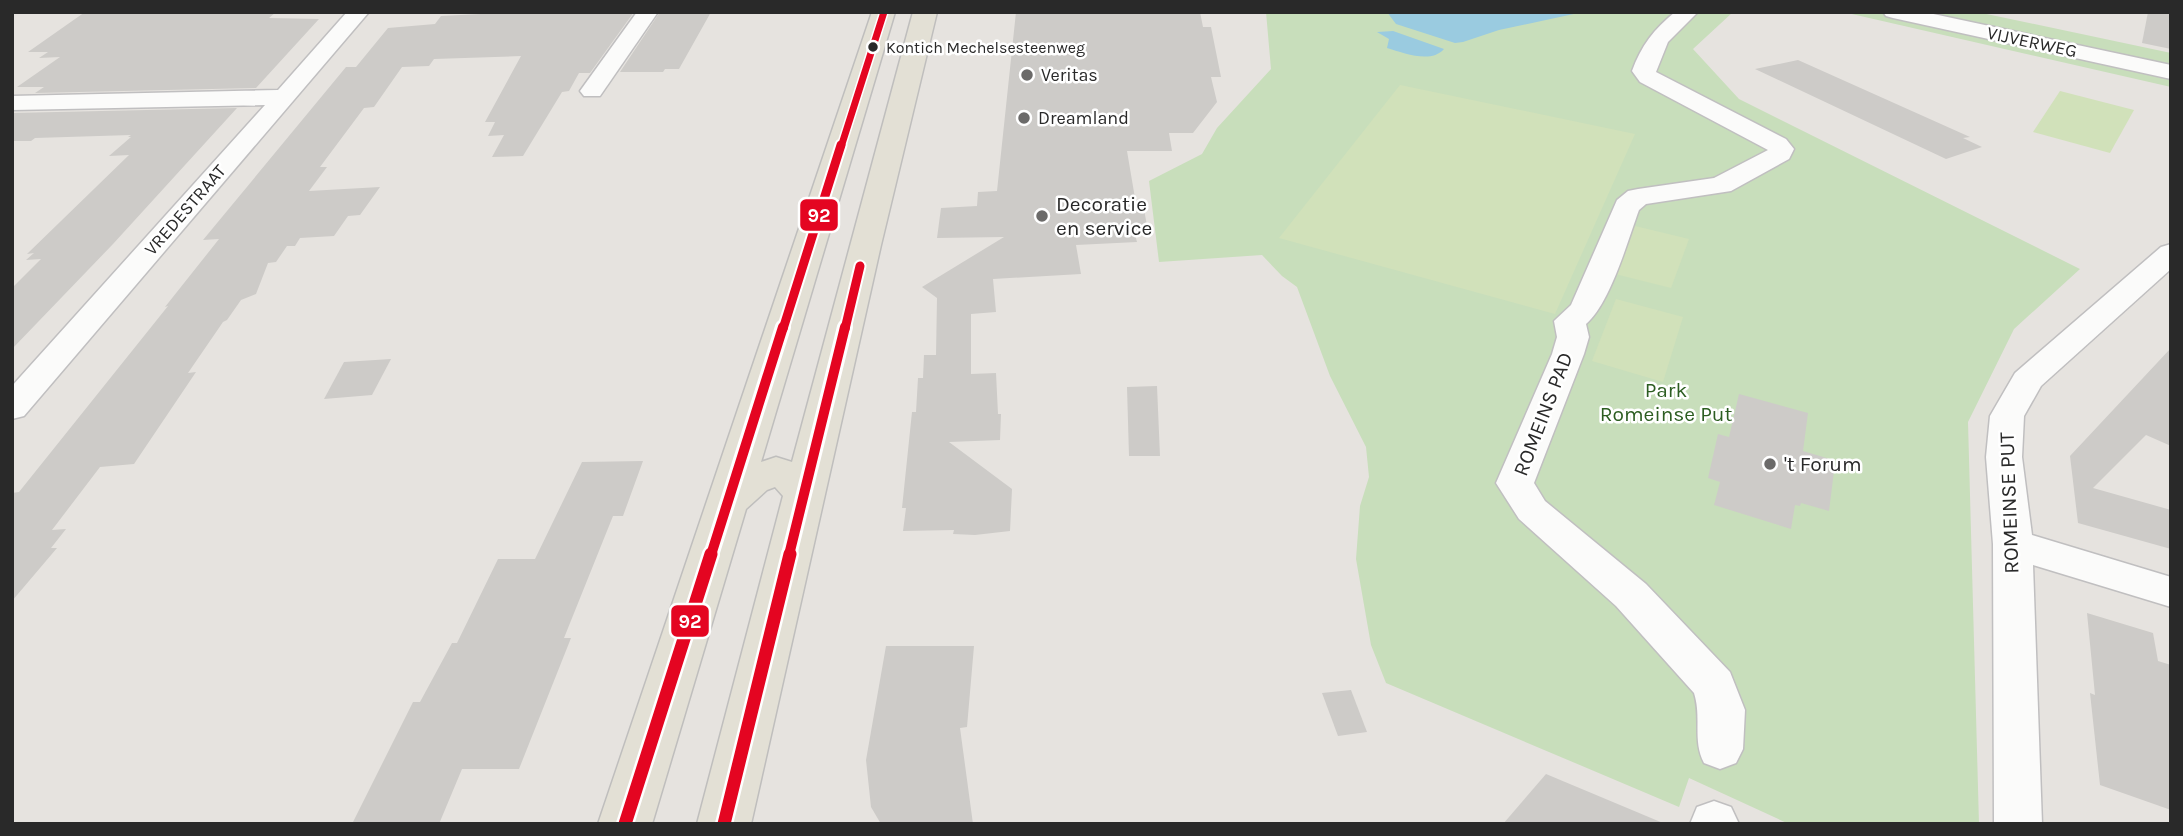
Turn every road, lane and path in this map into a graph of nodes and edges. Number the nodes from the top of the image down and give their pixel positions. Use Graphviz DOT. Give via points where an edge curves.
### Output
graph roads {
  1 [pos="359,12"];
  2 [pos="648,12"];
  3 [pos="884,12"];
  4 [pos="925,12"];
  5 [pos="1688,12"];
  6 [pos="1894,12"];
  7 [pos="2171,72"];
  8 [pos="592,91"];
  9 [pos="283,97"];
  10 [pos="12,103"];
  11 [pos="2171,253"];
  12 [pos="12,408"];
  13 [pos="774,473"];
  14 [pos="2012,544"];
  15 [pos="2171,592"];
  16 [pos="1720,749"];
  17 [pos="625,824"];
  18 [pos="724,824"];
  19 [pos="2018,824"];
  1 -- 9 [label="street, VREDESTRAAT"];
  2 -- 8 [label="street"];
  3 -- 13 [label="main road"];
  4 -- 13 [label="main road" via="816,447"];
  5 -- 16 [label="street, ROMEINS PAD" via="1661,33 1644,71 1777,144 1780,154 1721,185 1639,197 1628,206 1590,300 1570,321 1573,337 1568,354 1515,483 1532,510 1631,595 1714,685 1722,710"];
  6 -- 7 [label="street, VIJVERWEG"];
  9 -- 10 [label="street"];
  9 -- 12 [label="street, VREDESTRAAT"];
  11 -- 14 [label="street, ROMEINSE PUT" via="2027,380 2007,416 2004,457"];
  13 -- 17 [label="main road" via="752,480 727,503"];
  13 -- 18 [label="main road"];
  14 -- 15 [label="street"];
  14 -- 19 [label="street, ROMEINSE PUT"];
}
